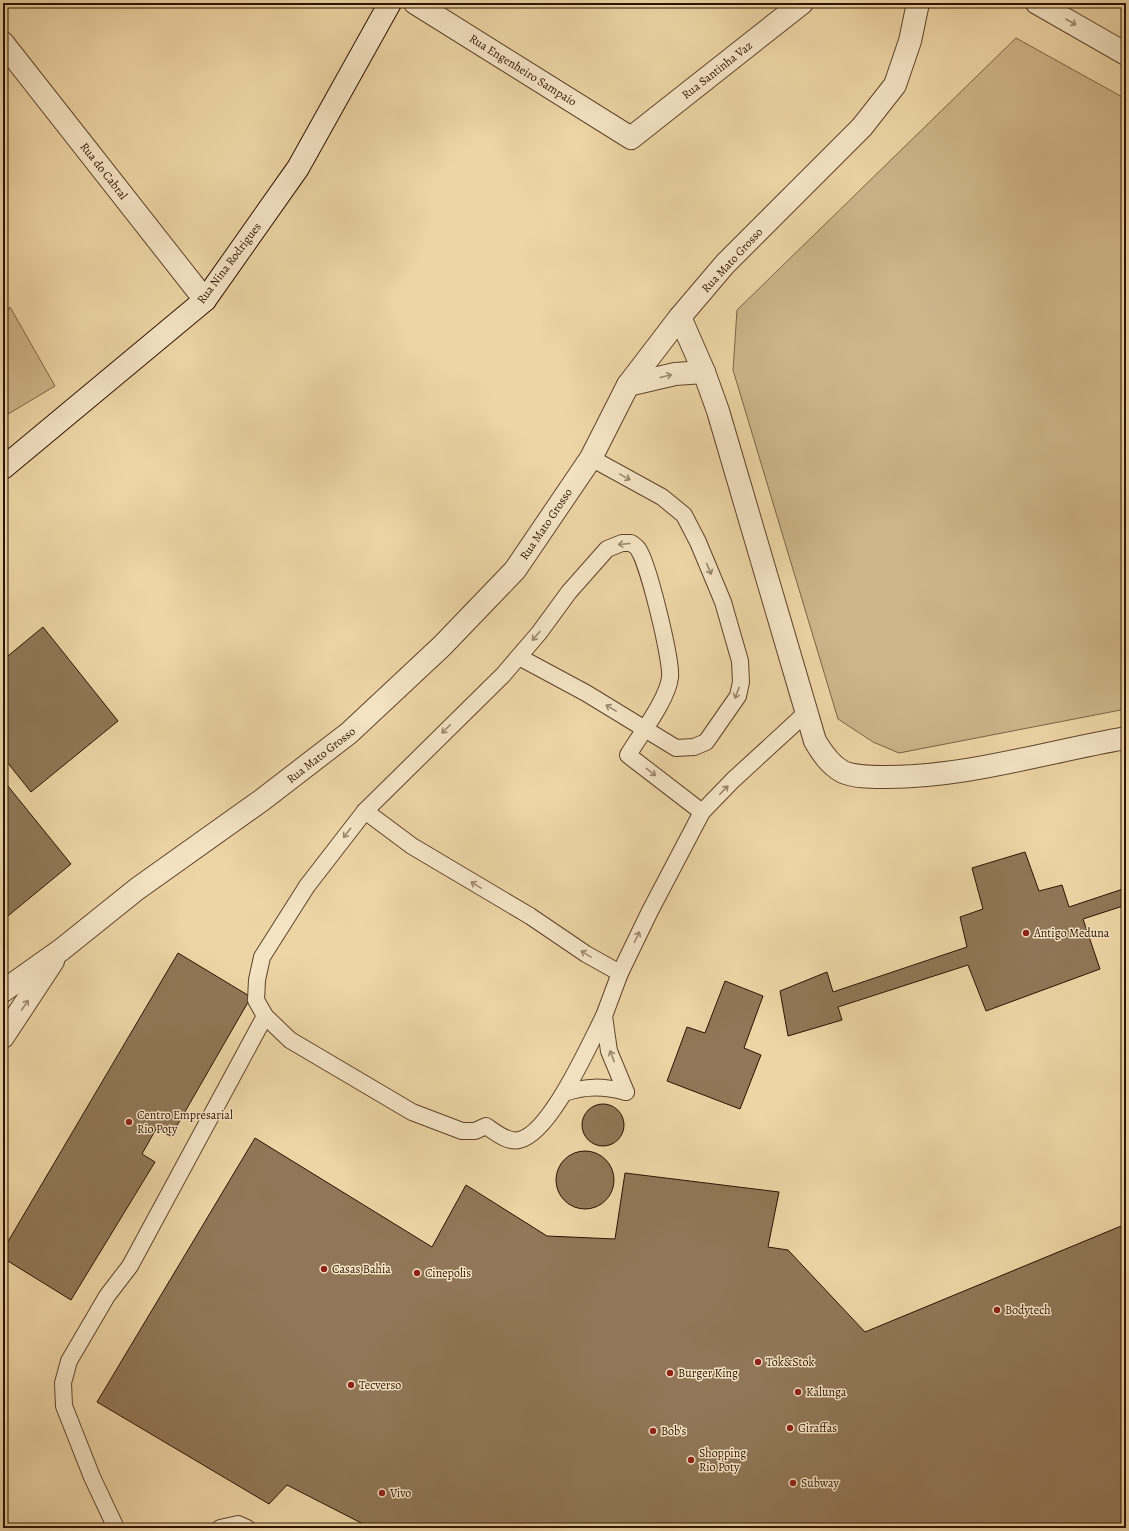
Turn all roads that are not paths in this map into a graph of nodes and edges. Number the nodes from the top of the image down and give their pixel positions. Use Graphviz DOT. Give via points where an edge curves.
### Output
graph roads {
  1 [pos="390,3"];
  2 [pos="415,3"];
  3 [pos="802,3"];
  4 [pos="918,3"];
  5 [pos="1037,3"];
  6 [pos="3,43"];
  7 [pos="1126,54"];
  8 [pos="631,138"];
  9 [pos="204,300"];
  10 [pos="680,317"];
  11 [pos="704,372"];
  12 [pos="628,385"];
  13 [pos="590,458"];
  14 [pos="3,468"];
  15 [pos="518,656"];
  16 [pos="807,712"];
  17 [pos="645,729"];
  18 [pos="1126,738"];
  19 [pos="365,811"];
  20 [pos="702,812"];
  21 [pos="61,950"];
  22 [pos="620,972"];
  23 [pos="3,991"];
  24 [pos="266,1016"];
  25 [pos="604,1016"];
  26 [pos="3,1037"];
  27 [pos="564,1093"];
  28 [pos="116,1528"];
  29 [pos="220,1528"];
  30 [pos="247,1528"];
  1 -- 9 [label="street, Rua Nina Rodrigues" via="298,168"];
  2 -- 8 [label="street, Rua Engenheiro Sampaio"];
  3 -- 8 [label="street, Rua Santinha Vaz"];
  4 -- 10 [label="street, Rua Mato Grosso" via="910,41 895,85 862,127 725,264"];
  5 -- 7 [label="street, one-way"];
  6 -- 9 [label="street, Rua do Cabral"];
  9 -- 14 [label="street, Rua Nina Rodrigues"];
  10 -- 11 [label="street"];
  10 -- 12 [label="street, Rua Mato Grosso"];
  12 -- 11 [label="street, one-way" via="675,374"];
  11 -- 16 [label="street"];
  12 -- 13 [label="street, Rua Mato Grosso"];
  13 -- 17 [label="lane, one-way" via="662,497 684,515 723,602 740,661 741,682 738,696 706,742 694,747 676,748"];
  13 -- 21 [label="street, Rua Mato Grosso" via="515,570 442,646 349,733 262,800 136,889"];
  17 -- 15 [label="lane, one-way"];
  17 -- 15 [label="lane, one-way" via="658,707 670,677 669,662 651,583 639,549 631,543 622,543 607,549"];
  15 -- 19 [label="lane, one-way"];
  16 -- 18 [label="street" via="815,741 822,753 844,772 862,776 904,777 970,770"];
  20 -- 16 [label="lane, one-way"];
  17 -- 20 [label="lane, one-way" via="628,755"];
  22 -- 19 [label="lane, one-way" via="586,954 530,916 412,846"];
  19 -- 24 [label="lane, one-way" via="307,886 262,957 256,1000"];
  22 -- 20 [label="lane, one-way"];
  21 -- 23 [label="street, Rua Mato Grosso"];
  26 -- 21 [label="street, Rua Mato Grosso, one-way"];
  22 -- 25 [label="lane"];
  24 -- 27 [label="lane" via="290,1040 412,1112 462,1131 475,1131 486,1126 504,1138 518,1141 530,1137 545,1122"];
  24 -- 28 [label="lane" via="130,1266 107,1296 69,1361 63,1383 64,1406 92,1477"];
  25 -- 27 [label="lane"];
  27 -- 25 [label="lane, one-way" via="583,1088 607,1088 626,1092 609,1051"];
  29 -- 30 [label="lane" via="238,1524"];
}
